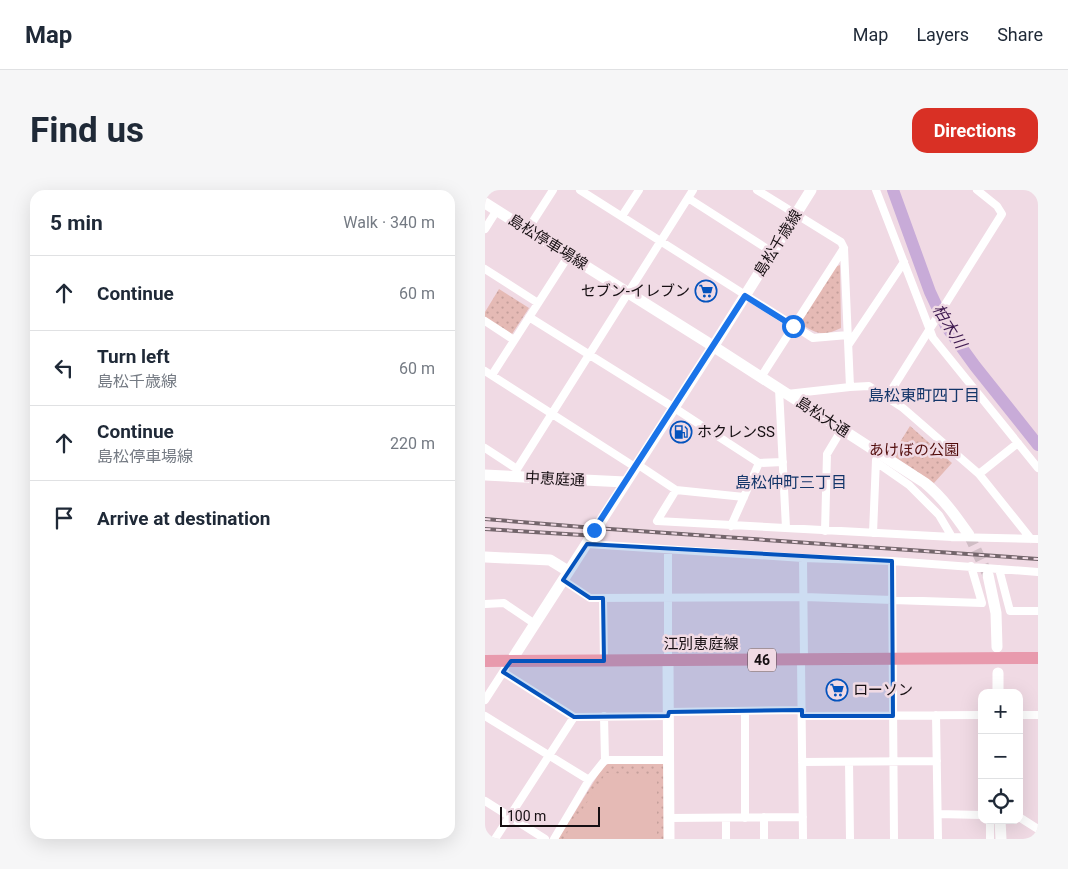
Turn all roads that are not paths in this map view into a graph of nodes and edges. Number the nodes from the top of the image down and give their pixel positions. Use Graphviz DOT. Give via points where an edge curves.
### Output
graph roads {
  1 [pos="553,190"];
  2 [pos="580,190"];
  3 [pos="639,190"];
  4 [pos="693,190"];
  5 [pos="757,190"];
  6 [pos="811,190"];
  7 [pos="876,190"];
  8 [pos="977,190"];
  9 [pos="688,198"];
  10 [pos="485,202"];
  11 [pos="497,210"];
  12 [pos="795,214"];
  13 [pos="622,216"];
  14 [pos="485,229"];
  15 [pos="528,229"];
  16 [pos="660,242"];
  17 [pos="844,248"];
  18 [pos="771,252"];
  19 [pos="569,255"];
  20 [pos="904,262"];
  21 [pos="485,269"];
  22 [pos="628,292"];
  23 [pos="745,296"];
  24 [pos="538,303"];
  25 [pos="529,317"];
  26 [pos="485,321"];
  27 [pos="931,324"];
  28 [pos="793,326"];
  29 [pos="848,335"];
  30 [pos="514,340"];
  31 [pos="849,344"];
  32 [pos="713,347"];
  33 [pos="589,355"];
  34 [pos="488,373"];
  35 [pos="761,377"];
  36 [pos="850,387"];
  37 [pos="783,392"];
  38 [pos="887,397"];
  39 [pos="673,408"];
  40 [pos="552,414"];
  41 [pos="842,430"];
  42 [pos="1018,443"];
  43 [pos="485,448"];
  44 [pos="876,457"];
  45 [pos="783,462"];
  46 [pos="759,463"];
  47 [pos="636,465"];
  48 [pos="1038,468"];
  49 [pos="517,473"];
  50 [pos="979,474"];
  51 [pos="485,475"];
  52 [pos="625,482"];
  53 [pos="676,490"];
  54 [pos="744,497"];
  55 [pos="731,526"];
  56 [pos="786,528"];
  57 [pos="825,531"];
  58 [pos="873,533"];
  59 [pos="969,535"];
  60 [pos="952,537"];
  61 [pos="1035,539"];
  62 [pos="587,544"];
  63 [pos="667,550"];
  64 [pos="485,557"];
  65 [pos="803,558"];
  66 [pos="892,561"];
  67 [pos="971,566"];
  68 [pos="999,569"];
  69 [pos="1038,572"];
  70 [pos="988,575"];
  71 [pos="566,576"];
  72 [pos="804,597"];
  73 [pos="603,598"];
  74 [pos="667,598"];
  75 [pos="893,600"];
  76 [pos="485,604"];
  77 [pos="1038,611"];
  78 [pos="535,624"];
  79 [pos="997,648"];
  80 [pos="1038,658"];
  81 [pos="893,659"];
  82 [pos="668,660"];
  83 [pos="803,660"];
  84 [pos="485,661"];
  85 [pos="511,661"];
  86 [pos="604,661"];
  87 [pos="503,672"];
  88 [pos="998,673"];
  89 [pos="998,689"];
  90 [pos="485,700"];
  91 [pos="745,711"];
  92 [pos="802,713"];
  93 [pos="668,714"];
  94 [pos="978,714"];
  95 [pos="936,715"];
  96 [pos="1023,715"];
  97 [pos="1038,715"];
  98 [pos="485,716"];
  99 [pos="604,716"];
  100 [pos="893,716"];
  101 [pos="574,717"];
  102 [pos="549,755"];
  103 [pos="605,760"];
  104 [pos="668,760"];
  105 [pos="894,761"];
  106 [pos="803,762"];
  107 [pos="849,762"];
  108 [pos="937,762"];
  109 [pos="589,780"];
  110 [pos="485,801"];
  111 [pos="938,814"];
  112 [pos="978,815"];
  113 [pos="509,817"];
  114 [pos="764,817"];
  115 [pos="803,817"];
  116 [pos="669,818"];
  117 [pos="726,818"];
  118 [pos="745,818"];
  119 [pos="1023,820"];
  120 [pos="989,824"];
  121 [pos="1000,824"];
  122 [pos="1038,829"];
  123 [pos="495,839"];
  124 [pos="545,839"];
  125 [pos="554,839"];
  126 [pos="669,839"];
  127 [pos="726,839"];
  128 [pos="764,839"];
  129 [pos="803,839"];
  130 [pos="850,839"];
  131 [pos="894,839"];
  132 [pos="938,839"];
  133 [pos="990,839"];
  134 [pos="1001,839"];
  1 -- 15 [label="street"];
  2 -- 13 [label="street"];
  3 -- 13 [label="street"];
  4 -- 9 [label="street"];
  5 -- 12 [label="street"];
  6 -- 12 [label="main road, 島松千歳線"];
  7 -- 20 [label="street"];
  8 -- 27 [label="street" via="1002,214"];
  9 -- 16 [label="street"];
  9 -- 18 [label="street"];
  10 -- 11 [label="main road, 島松停車場線"];
  11 -- 14 [label="street"];
  11 -- 15 [label="main road, 島松停車場線"];
  12 -- 17 [label="street" via="841,242"];
  12 -- 18 [label="main road, 島松千歳線"];
  13 -- 16 [label="street"];
  15 -- 19 [label="main road, 島松停車場線"];
  16 -- 22 [label="street"];
  16 -- 23 [label="street"];
  17 -- 28 [label="street"];
  17 -- 29 [label="street"];
  18 -- 23 [label="main road, 島松千歳線"];
  19 -- 22 [label="main road, 島松停車場線"];
  19 -- 24 [label="street"];
  20 -- 27 [label="street"];
  20 -- 31 [label="street"];
  21 -- 24 [label="street"];
  22 -- 32 [label="main road, 島松停車場線"];
  22 -- 33 [label="street"];
  23 -- 28 [label="street"];
  23 -- 32 [label="main road, 島松千歳線"];
  24 -- 25 [label="street"];
  25 -- 30 [label="street"];
  25 -- 33 [label="street"];
  26 -- 30 [label="street"];
  27 -- 38 [label="street"];
  27 -- 42 [label="street" via="933,338"];
  28 -- 29 [label="street" via="813,338"];
  28 -- 35 [label="street"];
  29 -- 31 [label="street"];
  30 -- 34 [label="street"];
  31 -- 36 [label="street"];
  32 -- 35 [label="main road, 島松大通"];
  32 -- 39 [label="main road"];
  33 -- 39 [label="street"];
  33 -- 40 [label="street"];
  34 -- 40 [label="street"];
  35 -- 37 [label="main road, 島松大通"];
  36 -- 37 [label="street"];
  36 -- 38 [label="street" via="869,386"];
  37 -- 41 [label="main road, 島松大通"];
  37 -- 45 [label="street"];
  38 -- 50 [label="street"];
  39 -- 46 [label="street"];
  39 -- 47 [label="main road"];
  40 -- 47 [label="street"];
  40 -- 49 [label="street"];
  41 -- 44 [label="main road, 島松大通"];
  41 -- 57 [label="street" via="827,454"];
  42 -- 48 [label="street"];
  42 -- 50 [label="street"];
  43 -- 49 [label="street"];
  44 -- 58 [label="street"];
  44 -- 59 [label="main road, 島松大通" via="925,483 941,496"];
  44 -- 60 [label="street" via="939,515"];
  45 -- 46 [label="street"];
  45 -- 56 [label="street"];
  46 -- 54 [label="street"];
  47 -- 52 [label="main road"];
  47 -- 53 [label="street"];
  49 -- 51 [label="main road, 中恵庭通"];
  49 -- 52 [label="main road, 中恵庭通"];
  50 -- 61 [label="street"];
  52 -- 62 [label="main road"];
  53 -- 54 [label="street"];
  53 -- 55 [label="street" via="657,521"];
  54 -- 55 [label="street"];
  55 -- 56 [label="street"];
  56 -- 57 [label="street"];
  57 -- 58 [label="street"];
  58 -- 60 [label="street"];
  60 -- 61 [label="street"];
  62 -- 63 [label="street"];
  62 -- 71 [label="main road"];
  63 -- 65 [label="street"];
  63 -- 74 [label="street"];
  64 -- 71 [label="main road" via="550,560"];
  65 -- 66 [label="street"];
  65 -- 72 [label="street"];
  66 -- 67 [label="street"];
  66 -- 75 [label="street"];
  67 -- 68 [label="street"];
  67 -- 75 [label="street" via="982,603"];
  68 -- 69 [label="street"];
  68 -- 77 [label="street" via="1010,611"];
  70 -- 79 [label="main road" via="996,613"];
  71 -- 73 [label="street" via="590,598"];
  71 -- 78 [label="main road"];
  72 -- 74 [label="street"];
  72 -- 75 [label="street"];
  72 -- 83 [label="street"];
  73 -- 74 [label="street"];
  73 -- 86 [label="street"];
  74 -- 82 [label="street"];
  75 -- 81 [label="street"];
  76 -- 78 [label="street" via="504,603"];
  78 -- 85 [label="main road"];
  80 -- 81 [label="main road, 江別恵庭線 / 46"];
  81 -- 83 [label="main road, 江別恵庭線 / 46"];
  81 -- 100 [label="street"];
  82 -- 83 [label="main road, 江別恵庭線 / 46"];
  82 -- 86 [label="main road, 江別恵庭線 / 46"];
  82 -- 93 [label="main road"];
  83 -- 92 [label="street"];
  84 -- 85 [label="main road, 江別恵庭線 / 46"];
  85 -- 86 [label="main road, 江別恵庭線 / 46"];
  85 -- 87 [label="street"];
  87 -- 90 [label="street"];
  87 -- 101 [label="street"];
  88 -- 89 [label="main road"];
  91 -- 92 [label="street"];
  91 -- 93 [label="street"];
  91 -- 118 [label="street"];
  92 -- 100 [label="street"];
  92 -- 106 [label="street"];
  93 -- 99 [label="street"];
  93 -- 104 [label="main road"];
  94 -- 95 [label="street"];
  95 -- 100 [label="street"];
  95 -- 108 [label="street"];
  96 -- 97 [label="street"];
  98 -- 102 [label="street"];
  99 -- 101 [label="street"];
  99 -- 103 [label="street"];
  100 -- 105 [label="street"];
  101 -- 102 [label="street"];
  102 -- 109 [label="street"];
  102 -- 113 [label="street"];
  103 -- 104 [label="street"];
  103 -- 109 [label="street"];
  104 -- 116 [label="main road"];
  105 -- 107 [label="street"];
  105 -- 108 [label="street"];
  105 -- 131 [label="street"];
  106 -- 107 [label="street"];
  106 -- 115 [label="street"];
  107 -- 130 [label="street"];
  108 -- 111 [label="street"];
  109 -- 125 [label="street"];
  110 -- 113 [label="street"];
  111 -- 112 [label="street"];
  111 -- 132 [label="street"];
  113 -- 123 [label="street"];
  113 -- 124 [label="street"];
  114 -- 115 [label="street"];
  114 -- 118 [label="street"];
  114 -- 128 [label="street"];
  115 -- 129 [label="street"];
  116 -- 117 [label="street"];
  116 -- 126 [label="main road"];
  117 -- 118 [label="street"];
  117 -- 127 [label="street"];
  119 -- 122 [label="street"];
  120 -- 133 [label="street"];
  121 -- 134 [label="main road"];
}
